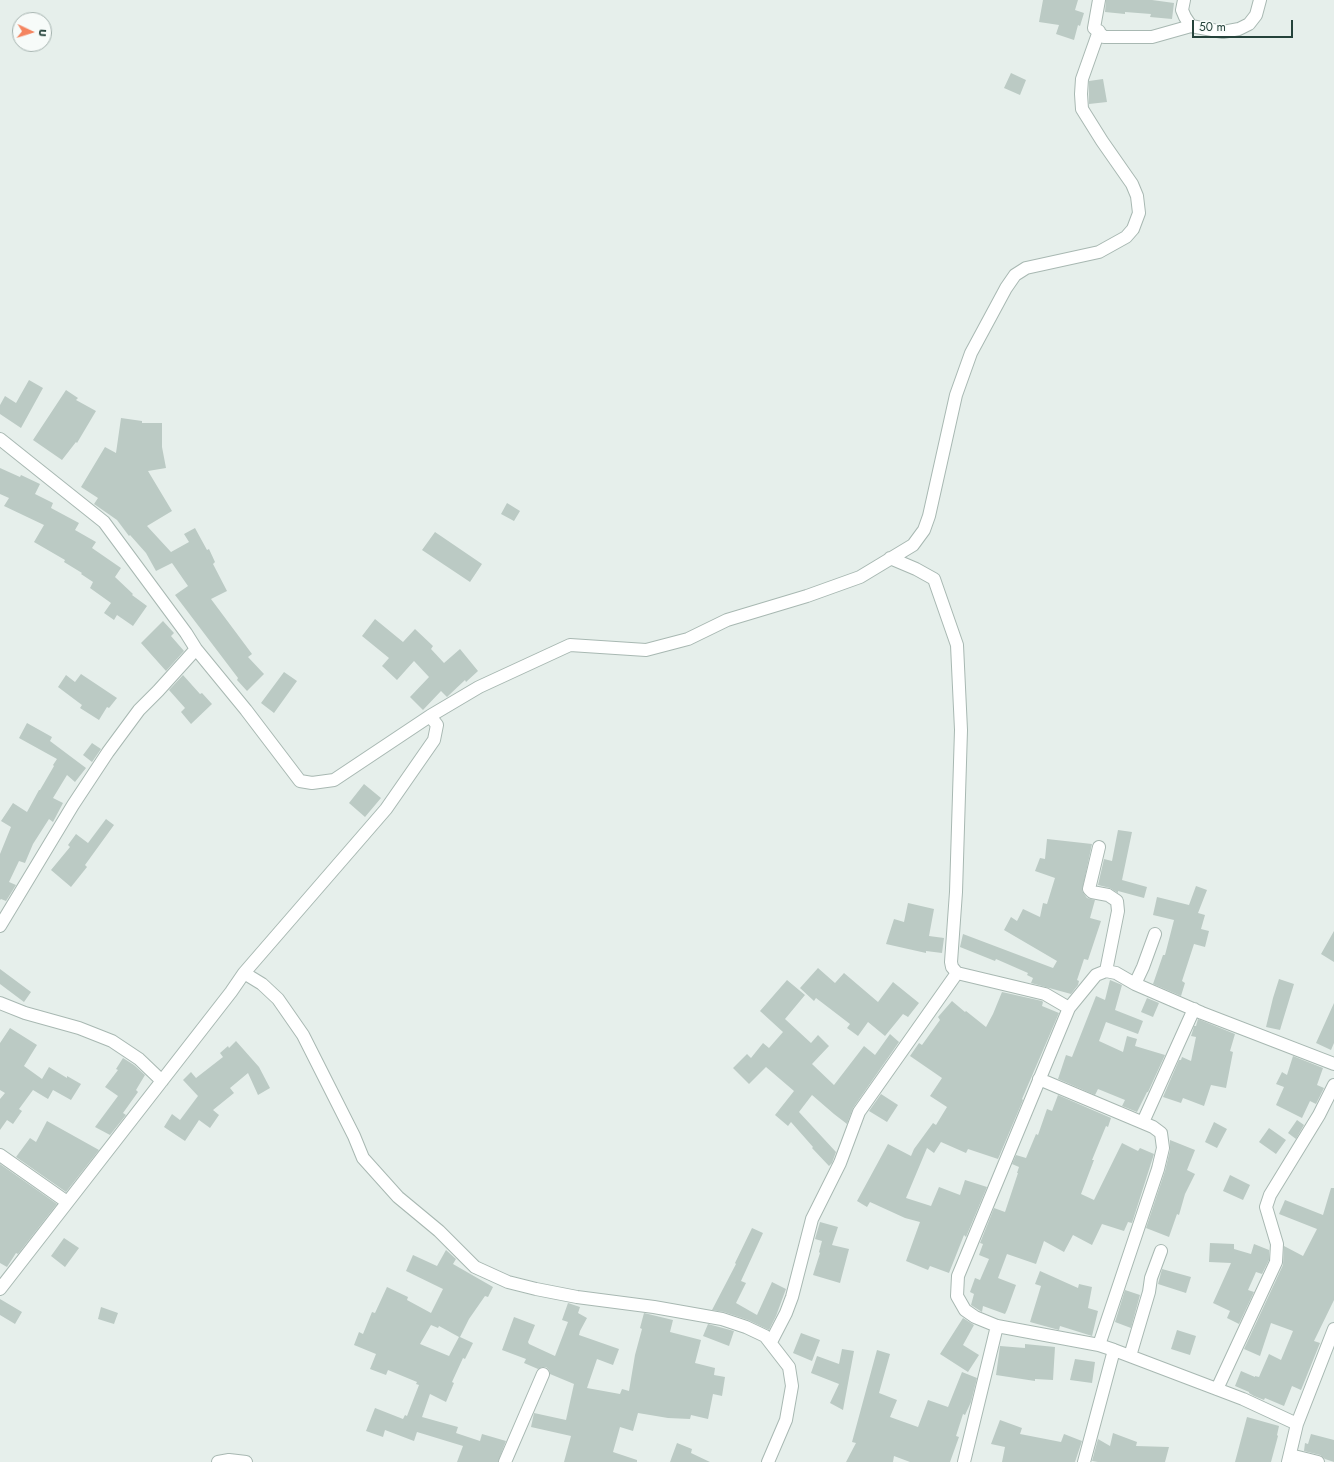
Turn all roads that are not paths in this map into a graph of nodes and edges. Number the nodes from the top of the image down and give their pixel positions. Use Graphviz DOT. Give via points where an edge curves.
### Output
graph roads {
  1 [pos="1099,0"];
  2 [pos="1184,0"];
  3 [pos="1260,0"];
  4 [pos="1191,26"];
  5 [pos="1099,32"];
  6 [pos="0,439"];
  7 [pos="890,558"];
  8 [pos="196,649"];
  9 [pos="430,716"];
  10 [pos="1099,847"];
  11 [pos="0,926"];
  12 [pos="1155,934"];
  13 [pos="1106,971"];
  14 [pos="244,973"];
  15 [pos="958,973"];
  16 [pos="1135,984"];
  17 [pos="0,1003"];
  18 [pos="1069,1008"];
  19 [pos="1194,1009"];
  20 [pos="1334,1064"];
  21 [pos="1039,1079"];
  22 [pos="162,1081"];
  23 [pos="1334,1085"];
  24 [pos="1143,1122"];
  25 [pos="0,1155"];
  26 [pos="67,1202"];
  27 [pos="1161,1251"];
  28 [pos="0,1289"];
  29 [pos="997,1326"];
  30 [pos="1334,1329"];
  31 [pos="771,1342"];
  32 [pos="1099,1345"];
  33 [pos="1114,1350"];
  34 [pos="1130,1356"];
  35 [pos="543,1374"];
  36 [pos="1217,1389"];
  37 [pos="1297,1424"];
  38 [pos="1289,1458"];
  39 [pos="218,1462"];
  40 [pos="246,1462"];
  41 [pos="505,1462"];
  42 [pos="768,1462"];
  43 [pos="964,1462"];
  44 [pos="1084,1462"];
  45 [pos="1318,1462"];
  1 -- 5 [label="street" via="1094,28"];
  2 -- 4 [label="street" via="1182,10"];
  3 -- 4 [label="street" via="1256,15 1249,24 1239,29 1223,32"];
  4 -- 5 [label="street" via="1152,37 1104,37"];
  5 -- 7 [label="street" via="1082,79 1082,109 1132,184 1137,196 1139,213 1133,229 1126,238 1100,252 1026,268 1015,275 972,353 956,395 924,530 913,545"];
  6 -- 8 [label="street" via="104,522"];
  7 -- 9 [label="street" via="860,576 806,596 727,620 688,639 646,650 570,645 479,687"];
  7 -- 15 [label="street" via="916,568 934,579 957,645 961,730 951,962"];
  8 -- 9 [label="street" via="300,781 312,783 334,780"];
  8 -- 11 [label="street" via="139,710 108,752"];
  9 -- 14 [label="street" via="437,725 434,740 386,810"];
  10 -- 13 [label="street" via="1089,889 1117,901 1118,911"];
  12 -- 16 [label="street"];
  13 -- 16 [label="street" via="1116,973"];
  13 -- 18 [label="street" via="1096,976"];
  14 -- 22 [label="street"];
  14 -- 31 [label="street" via="262,984 278,999 303,1035 363,1158 398,1197 439,1231 475,1267 508,1282 536,1289 722,1319 746,1327 765,1336"];
  15 -- 18 [label="street" via="1045,994"];
  15 -- 31 [label="street" via="859,1112 840,1163 812,1219 792,1297"];
  16 -- 19 [label="street"];
  17 -- 22 [label="street" via="112,1041 139,1059"];
  18 -- 21 [label="street"];
  19 -- 20 [label="street"];
  19 -- 24 [label="street"];
  21 -- 24 [label="street"];
  21 -- 29 [label="street" via="958,1276 957,1296 965,1310"];
  22 -- 26 [label="street"];
  23 -- 36 [label="street" via="1319,1115 1270,1195 1266,1207 1277,1244 1276,1262"];
  24 -- 32 [label="street" via="1161,1133 1163,1148"];
  25 -- 26 [label="street"];
  26 -- 28 [label="street"];
  27 -- 34 [label="street"];
  29 -- 32 [label="street"];
  29 -- 43 [label="street"];
  30 -- 37 [label="street"];
  31 -- 42 [label="street" via="789,1367 792,1386 786,1420"];
  32 -- 33 [label="street"];
  33 -- 34 [label="street"];
  33 -- 44 [label="street"];
  34 -- 36 [label="street"];
  35 -- 41 [label="street"];
  36 -- 37 [label="street"];
  37 -- 38 [label="street"];
  38 -- 45 [label="street"];
  39 -- 40 [label="street"];
}
